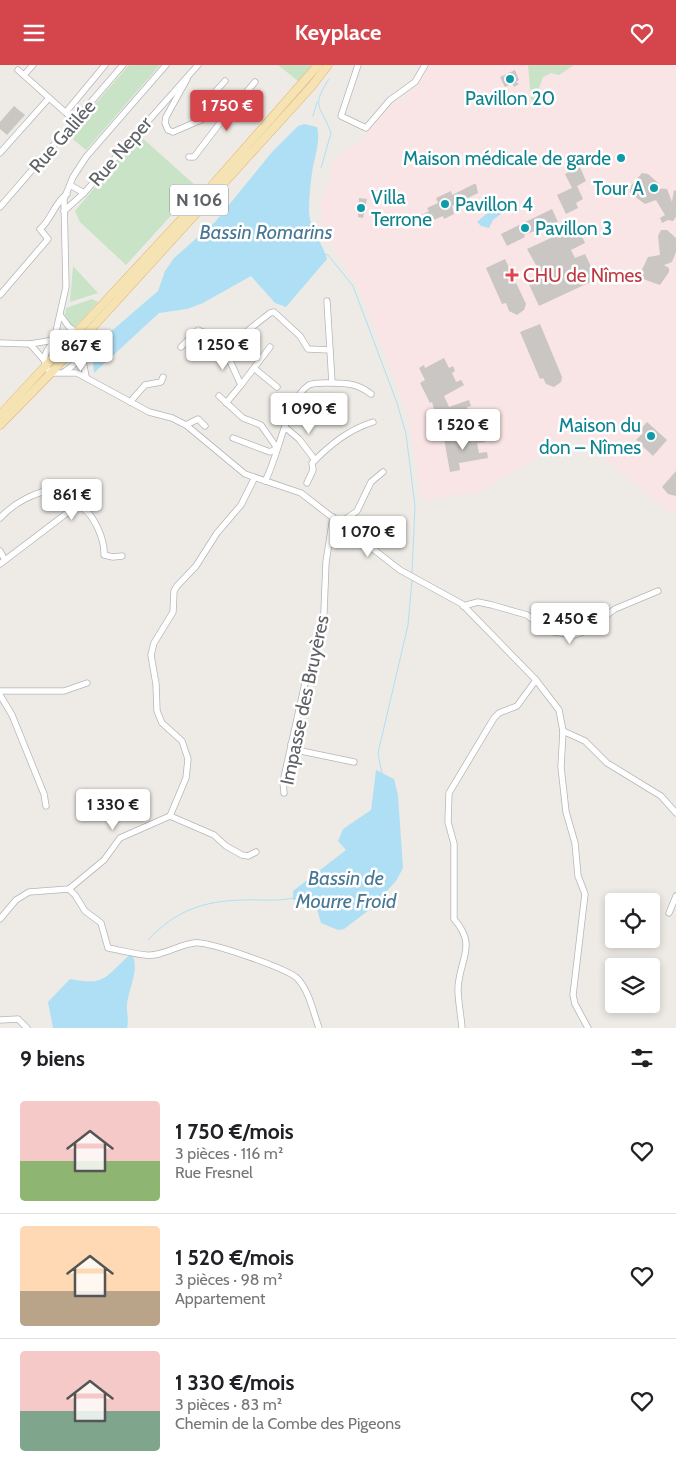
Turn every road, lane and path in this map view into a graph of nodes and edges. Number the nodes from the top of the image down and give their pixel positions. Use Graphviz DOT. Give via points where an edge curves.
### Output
graph roads {
  1 [pos="33,65"];
  2 [pos="105,65"];
  3 [pos="123,65"];
  4 [pos="166,65"];
  5 [pos="198,65"];
  6 [pos="318,65"];
  7 [pos="328,65"];
  8 [pos="332,65"];
  9 [pos="358,65"];
  10 [pos="425,65"];
  11 [pos="18,70"];
  12 [pos="191,73"];
  13 [pos="24,75"];
  14 [pos="225,81"];
  15 [pos="255,82"];
  16 [pos="311,87"];
  17 [pos="49,97"];
  18 [pos="66,112"];
  19 [pos="217,113"];
  20 [pos="223,119"];
  21 [pos="75,121"];
  22 [pos="0,153"];
  23 [pos="189,157"];
  24 [pos="70,185"];
  25 [pos="67,193"];
  26 [pos="84,193"];
  27 [pos="0,207"];
  28 [pos="64,211"];
  29 [pos="0,295"];
  30 [pos="327,301"];
  31 [pos="61,316"];
  32 [pos="79,334"];
  33 [pos="220,339"];
  34 [pos="54,340"];
  35 [pos="238,341"];
  36 [pos="0,343"];
  37 [pos="30,344"];
  38 [pos="181,347"];
  39 [pos="270,347"];
  40 [pos="330,351"];
  41 [pos="82,355"];
  42 [pos="228,359"];
  43 [pos="47,367"];
  44 [pos="255,369"];
  45 [pos="64,372"];
  46 [pos="86,377"];
  47 [pos="163,377"];
  48 [pos="332,383"];
  49 [pos="241,385"];
  50 [pos="277,387"];
  51 [pos="371,394"];
  52 [pos="219,396"];
  53 [pos="130,402"];
  54 [pos="226,403"];
  55 [pos="0,415"];
  56 [pos="373,422"];
  57 [pos="0,425"];
  58 [pos="186,425"];
  59 [pos="205,426"];
  60 [pos="286,428"];
  61 [pos="233,438"];
  62 [pos="277,448"];
  63 [pos="316,460"];
  64 [pos="383,472"];
  65 [pos="254,479"];
  66 [pos="265,481"];
  67 [pos="307,483"];
  68 [pos="55,488"];
  69 [pos="333,517"];
  70 [pos="0,518"];
  71 [pos="340,523"];
  72 [pos="0,551"];
  73 [pos="122,556"];
  74 [pos="3,562"];
  75 [pos="658,591"];
  76 [pos="466,605"];
  77 [pos="536,680"];
  78 [pos="87,683"];
  79 [pos="0,691"];
  80 [pos="0,695"];
  81 [pos="563,731"];
  82 [pos="291,744"];
  83 [pos="354,762"];
  84 [pos="284,793"];
  85 [pos="46,806"];
  86 [pos="676,813"];
  87 [pos="170,817"];
  88 [pos="256,852"];
  89 [pos="69,889"];
  90 [pos="676,896"];
  91 [pos="669,913"];
  92 [pos="0,919"];
  93 [pos="0,1020"];
  94 [pos="27,1028"];
  95 [pos="320,1028"];
  96 [pos="462,1028"];
  97 [pos="588,1028"];
  1 -- 13 [label="street"];
  2 -- 18 [label="street"];
  3 -- 21 [label="street, Rue Galilée"];
  4 -- 24 [label="street, Rue Galilée" via="86,157"];
  5 -- 12 [label="street, Rue Neper"];
  6 -- 32 [label="main road, N 106"];
  7 -- 16 [label="main road, N 106"];
  8 -- 16 [label="street"];
  9 -- 10 [label="street" via="341,116 366,128 390,100 415,82"];
  11 -- 13 [label="street"];
  12 -- 19 [label="street" via="166,117 168,130 174,132"];
  12 -- 26 [label="street, Rue Neper"];
  13 -- 17 [label="street"];
  14 -- 19 [label="street" via="215,92"];
  15 -- 20 [label="street"];
  16 -- 32 [label="main road, N 106"];
  17 -- 18 [label="street"];
  17 -- 22 [label="street"];
  18 -- 21 [label="street"];
  19 -- 20 [label="street"];
  20 -- 23 [label="street" via="194,157"];
  21 -- 27 [label="street, Rue Galilée"];
  24 -- 25 [label="street, Rue Galilée"];
  24 -- 26 [label="street, Rue Neper"];
  25 -- 28 [label="street, Rue Galilée"];
  25 -- 29 [label="street" via="40,229 48,239"];
  26 -- 28 [label="street, Rue Neper"];
  28 -- 31 [label="street" via="66,287"];
  30 -- 40 [label="street"];
  31 -- 32 [label="street"];
  31 -- 34 [label="street"];
  32 -- 34 [label="street"];
  32 -- 41 [label="street"];
  32 -- 43 [label="main road, N 106"];
  33 -- 35 [label="street"];
  33 -- 38 [label="street" via="198,330"];
  33 -- 42 [label="street"];
  34 -- 37 [label="street"];
  34 -- 43 [label="street"];
  35 -- 40 [label="street" via="274,312 300,336 308,349"];
  35 -- 42 [label="street"];
  36 -- 37 [label="street"];
  37 -- 43 [label="street"];
  39 -- 44 [label="street"];
  40 -- 48 [label="street"];
  41 -- 45 [label="street"];
  41 -- 46 [label="street"];
  42 -- 49 [label="street"];
  43 -- 45 [label="street"];
  43 -- 55 [label="main road, N 106"];
  43 -- 57 [label="main road, N 106"];
  44 -- 49 [label="street"];
  44 -- 50 [label="street"];
  45 -- 46 [label="street"];
  46 -- 53 [label="street"];
  47 -- 53 [label="street" via="161,381 144,385"];
  48 -- 51 [label="street" via="360,386"];
  48 -- 60 [label="street" via="310,385 303,390"];
  49 -- 54 [label="street"];
  52 -- 54 [label="street"];
  53 -- 58 [label="street"];
  54 -- 62 [label="street" via="243,418 261,425"];
  56 -- 63 [label="street" via="346,433"];
  58 -- 59 [label="street" via="198,419"];
  58 -- 65 [label="street" via="236,468"];
  60 -- 62 [label="street"];
  60 -- 63 [label="street"];
  61 -- 62 [label="street" via="270,452"];
  62 -- 66 [label="street" via="274,467"];
  63 -- 67 [label="street" via="312,463"];
  64 -- 71 [label="street" via="371,482 357,511"];
  65 -- 66 [label="street"];
  65 -- 87 [label="street" via="241,505 174,591 173,612 154,643 151,655 157,711 162,723 182,741 188,759 186,778"];
  66 -- 69 [label="street" via="301,493"];
  68 -- 70 [label="street" via="27,497 10,507"];
  69 -- 71 [label="street"];
  69 -- 82 [label="street, Impasse des Bruyères" via="320,641 305,683"];
  71 -- 76 [label="street" via="411,577"];
  72 -- 74 [label="street"];
  73 -- 74 [label="street" via="104,555 103,542 94,522 82,507 70,510"];
  75 -- 76 [label="street" via="615,609 575,635 547,631 527,615 501,607 478,602"];
  76 -- 77 [label="street" via="470,613"];
  77 -- 81 [label="street" via="559,710"];
  77 -- 96 [label="street" via="517,706 494,718 449,793 448,821 454,844 454,919 462,927 468,946 458,988"];
  78 -- 79 [label="street" via="64,691"];
  80 -- 85 [label="street" via="12,715 44,793"];
  81 -- 86 [label="street" via="585,741 607,763 661,796"];
  81 -- 97 [label="street" via="561,767 566,812 584,894 573,1000"];
  82 -- 83 [label="street" via="301,751"];
  82 -- 84 [label="street, Impasse des Bruyères" via="282,782"];
  87 -- 88 [label="street" via="214,835 242,855"];
  87 -- 89 [label="street" via="120,838 104,860"];
  89 -- 92 [label="street" via="29,892 16,900"];
  89 -- 95 [label="street" via="85,911 101,923 108,948 146,955 204,943 292,975 312,1003"];
  90 -- 91 [label="street"];
  93 -- 94 [label="street" via="18,1019"];
}
